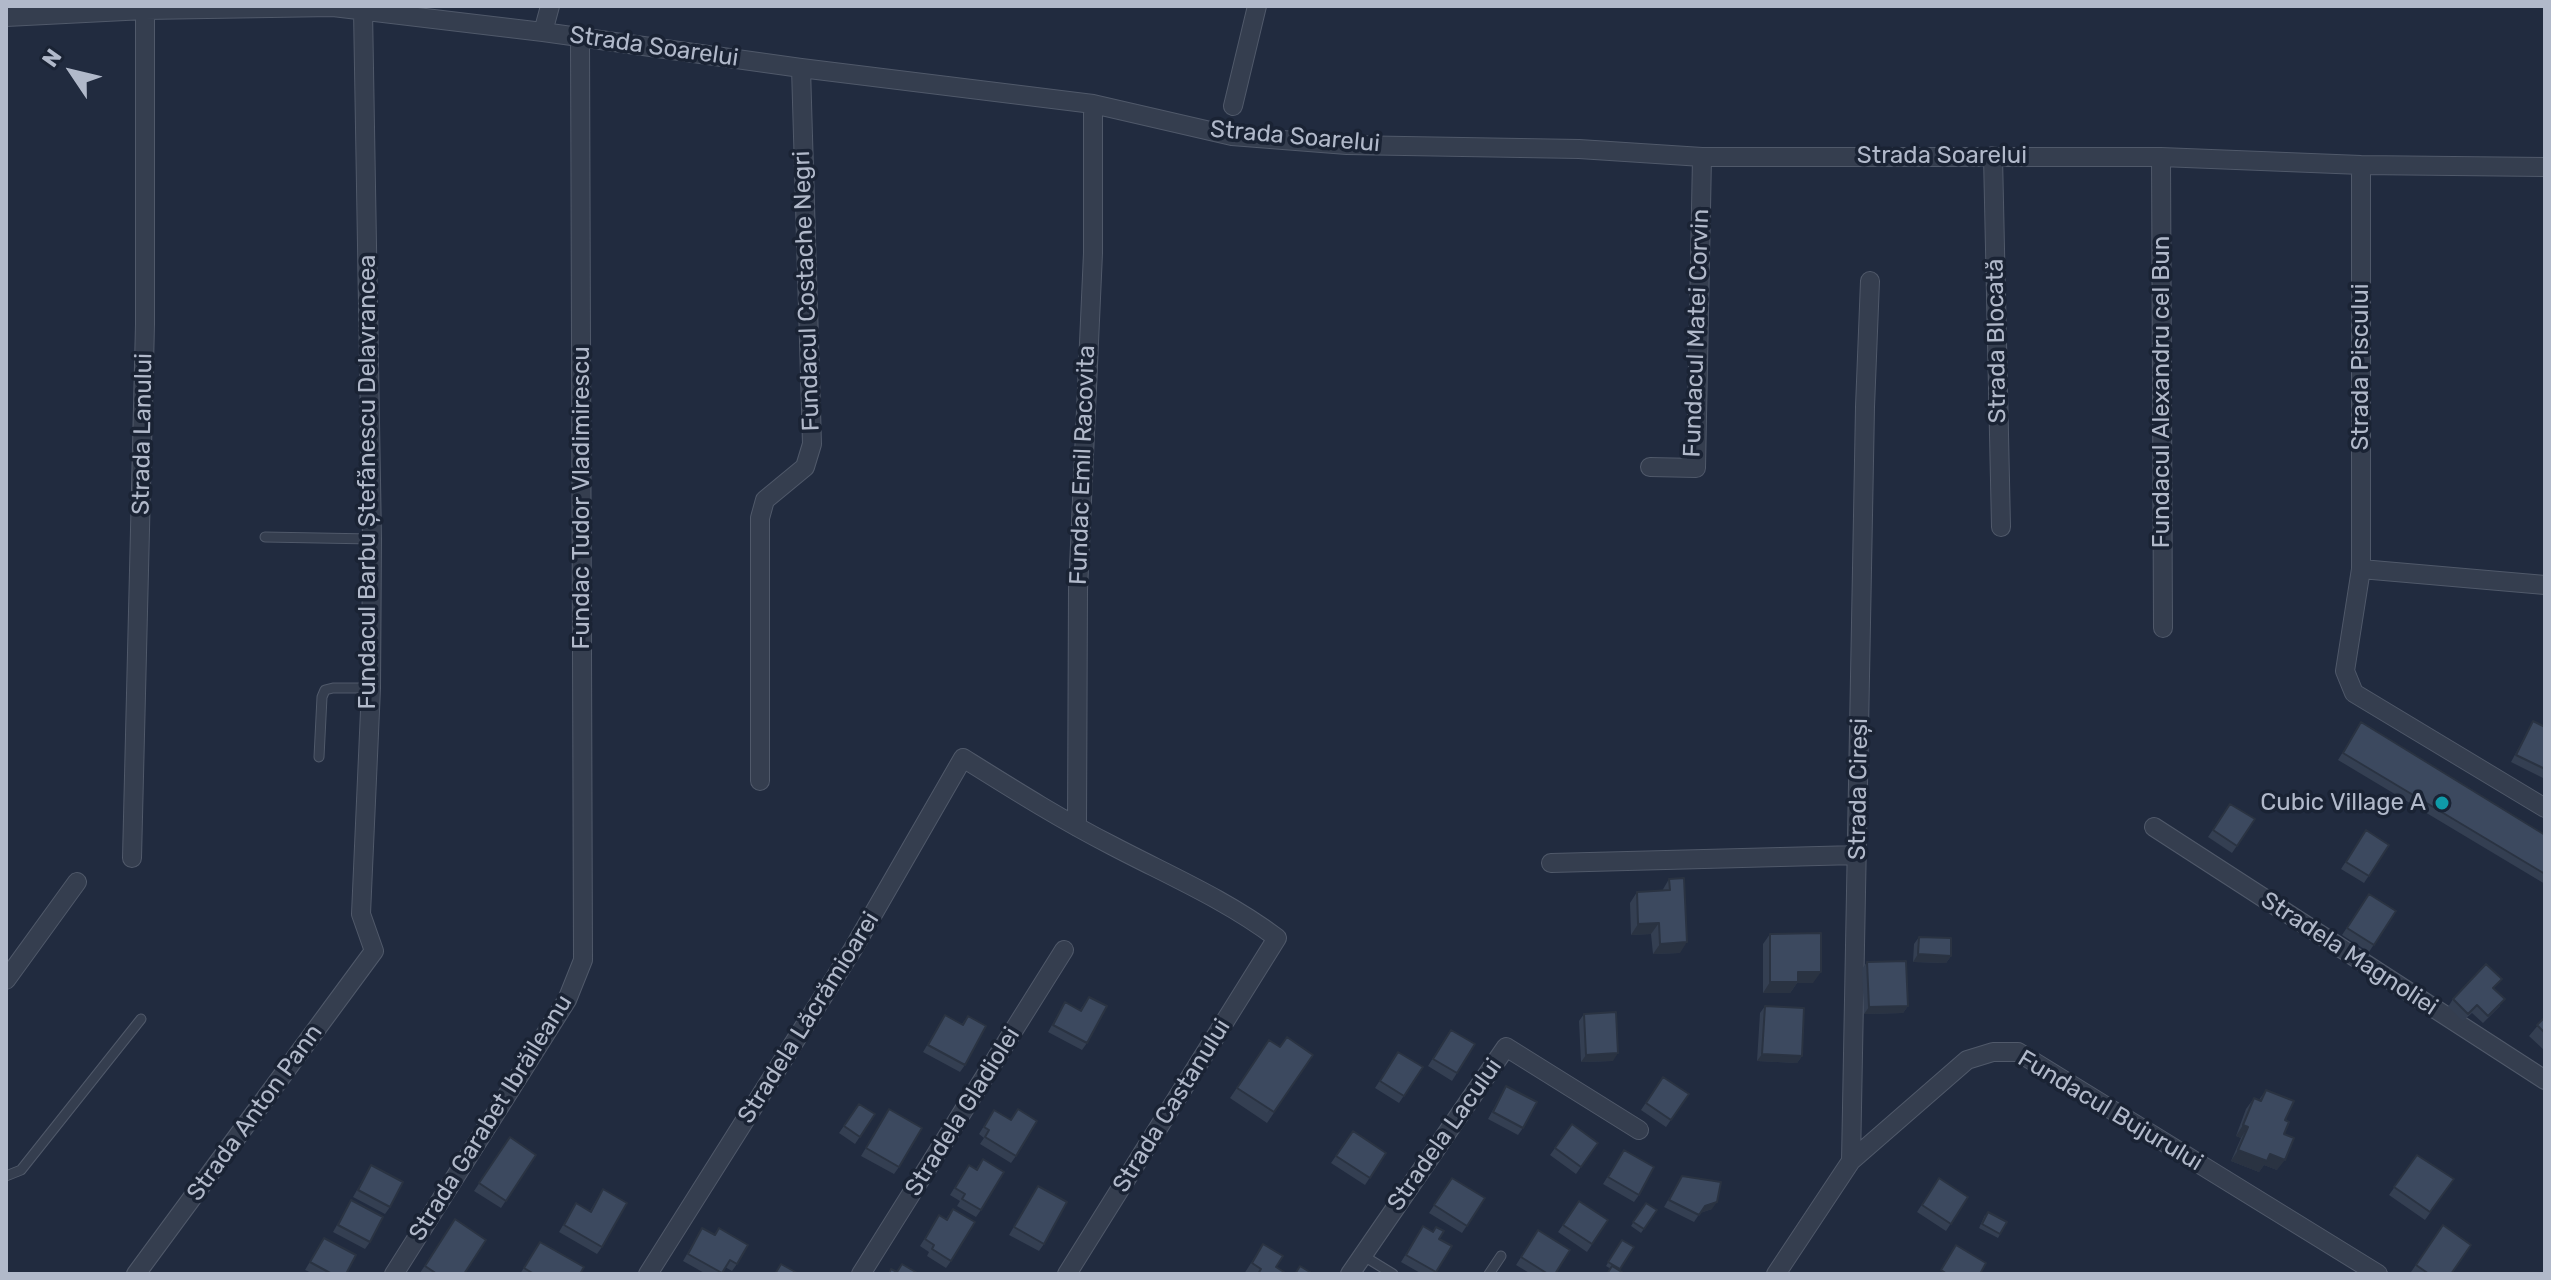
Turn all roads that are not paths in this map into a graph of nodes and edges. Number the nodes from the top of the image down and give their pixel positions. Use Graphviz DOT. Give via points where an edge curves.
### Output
graph roads {
  1 [pos="550,6"];
  2 [pos="1257,6"];
  3 [pos="203,8"];
  4 [pos="145,10"];
  5 [pos="363,10"];
  6 [pos="6,17"];
  7 [pos="543,32"];
  8 [pos="580,37"];
  9 [pos="801,68"];
  10 [pos="1093,104"];
  11 [pos="1233,106"];
  12 [pos="1993,156"];
  13 [pos="1702,157"];
  14 [pos="2161,157"];
  15 [pos="2361,165"];
  16 [pos="2545,167"];
  17 [pos="1870,281"];
  18 [pos="1650,467"];
  19 [pos="2001,527"];
  20 [pos="265,537"];
  21 [pos="372,539"];
  22 [pos="2361,569"];
  23 [pos="2545,585"];
  24 [pos="2163,628"];
  25 [pos="371,688"];
  26 [pos="319,757"];
  27 [pos="760,781"];
  28 [pos="2545,808"];
  29 [pos="1077,827"];
  30 [pos="2154,827"];
  31 [pos="1857,855"];
  32 [pos="132,858"];
  33 [pos="1551,863"];
  34 [pos="77,882"];
  35 [pos="1064,950"];
  36 [pos="374,951"];
  37 [pos="583,960"];
  38 [pos="6,980"];
  39 [pos="141,1019"];
  40 [pos="2545,1080"];
  41 [pos="1639,1130"];
  42 [pos="1851,1161"];
  43 [pos="6,1176"];
  44 [pos="1362,1255"];
  45 [pos="1501,1256"];
  46 [pos="136,1274"];
  47 [pos="394,1274"];
  48 [pos="648,1274"];
  49 [pos="861,1274"];
  50 [pos="1067,1274"];
  51 [pos="1350,1274"];
  52 [pos="1393,1274"];
  53 [pos="1489,1274"];
  54 [pos="1776,1274"];
  55 [pos="2378,1274"];
  1 -- 7 [label="street"];
  2 -- 11 [label="street"];
  3 -- 4 [label="street, Strada Soarelui"];
  3 -- 5 [label="street, Strada Soarelui"];
  4 -- 6 [label="street, Strada Soarelui"];
  4 -- 32 [label="street, Strada Lanului" via="145,324"];
  5 -- 7 [label="street, Strada Soarelui"];
  5 -- 21 [label="street, Fundacul Barbu Ștefănescu Delavrancea"];
  7 -- 8 [label="street, Strada Soarelui"];
  8 -- 9 [label="street, Strada Soarelui"];
  8 -- 37 [label="street, Fundac Tudor Vladimirescu"];
  9 -- 10 [label="street, Strada Soarelui"];
  9 -- 27 [label="street, Fundacul Costache Negri" via="812,444 805,467 765,500 760,518"];
  10 -- 13 [label="street, Strada Soarelui" via="1232,136"];
  10 -- 29 [label="street, Fundac Emil Racovita" via="1093,253 1078,590"];
  12 -- 13 [label="street, Strada Soarelui"];
  12 -- 14 [label="street, Strada Soarelui"];
  12 -- 19 [label="street, Strada Blocată"];
  13 -- 18 [label="street, Fundacul Matei Corvin" via="1696,468"];
  14 -- 15 [label="street, Strada Soarelui"];
  14 -- 24 [label="street, Fundacul Alexandru cel Bun"];
  15 -- 16 [label="street, Strada Soarelui"];
  15 -- 22 [label="street, Strada Piscului"];
  17 -- 31 [label="street, Strada Cireși"];
  20 -- 21 [label="lane"];
  21 -- 25 [label="street, Fundacul Barbu Ștefănescu Delavrancea"];
  22 -- 23 [label="street"];
  22 -- 28 [label="street, Strada Piscului" via="2345,671 2354,693"];
  25 -- 26 [label="lane" via="325,690"];
  25 -- 36 [label="street, Fundacul Barbu Ștefănescu Delavrancea" via="361,914"];
  29 -- 48 [label="street, Stradela Lăcrămioarei" via="963,758 853,949"];
  29 -- 50 [label="street, Strada Castanului" via="1194,885 1277,938"];
  30 -- 40 [label="street, Stradela Magnoliei"];
  31 -- 33 [label="street"];
  31 -- 42 [label="street, Strada Cireși"];
  34 -- 38 [label="street"];
  35 -- 49 [label="street, Stradela Gladiolei"];
  36 -- 46 [label="street, Strada Anton Pann"];
  37 -- 47 [label="street, Strada Garabet Ibrăileanu" via="567,1000"];
  39 -- 43 [label="lane" via="21,1170"];
  41 -- 44 [label="street, Stradela Lacului" via="1506,1047"];
  42 -- 54 [label="street"];
  42 -- 55 [label="street, Fundacul Bujurului" via="1967,1060 2018,1052"];
  44 -- 51 [label="street, Stradela Lacului"];
  44 -- 52 [label="lane"];
  45 -- 53 [label="lane"];
}
